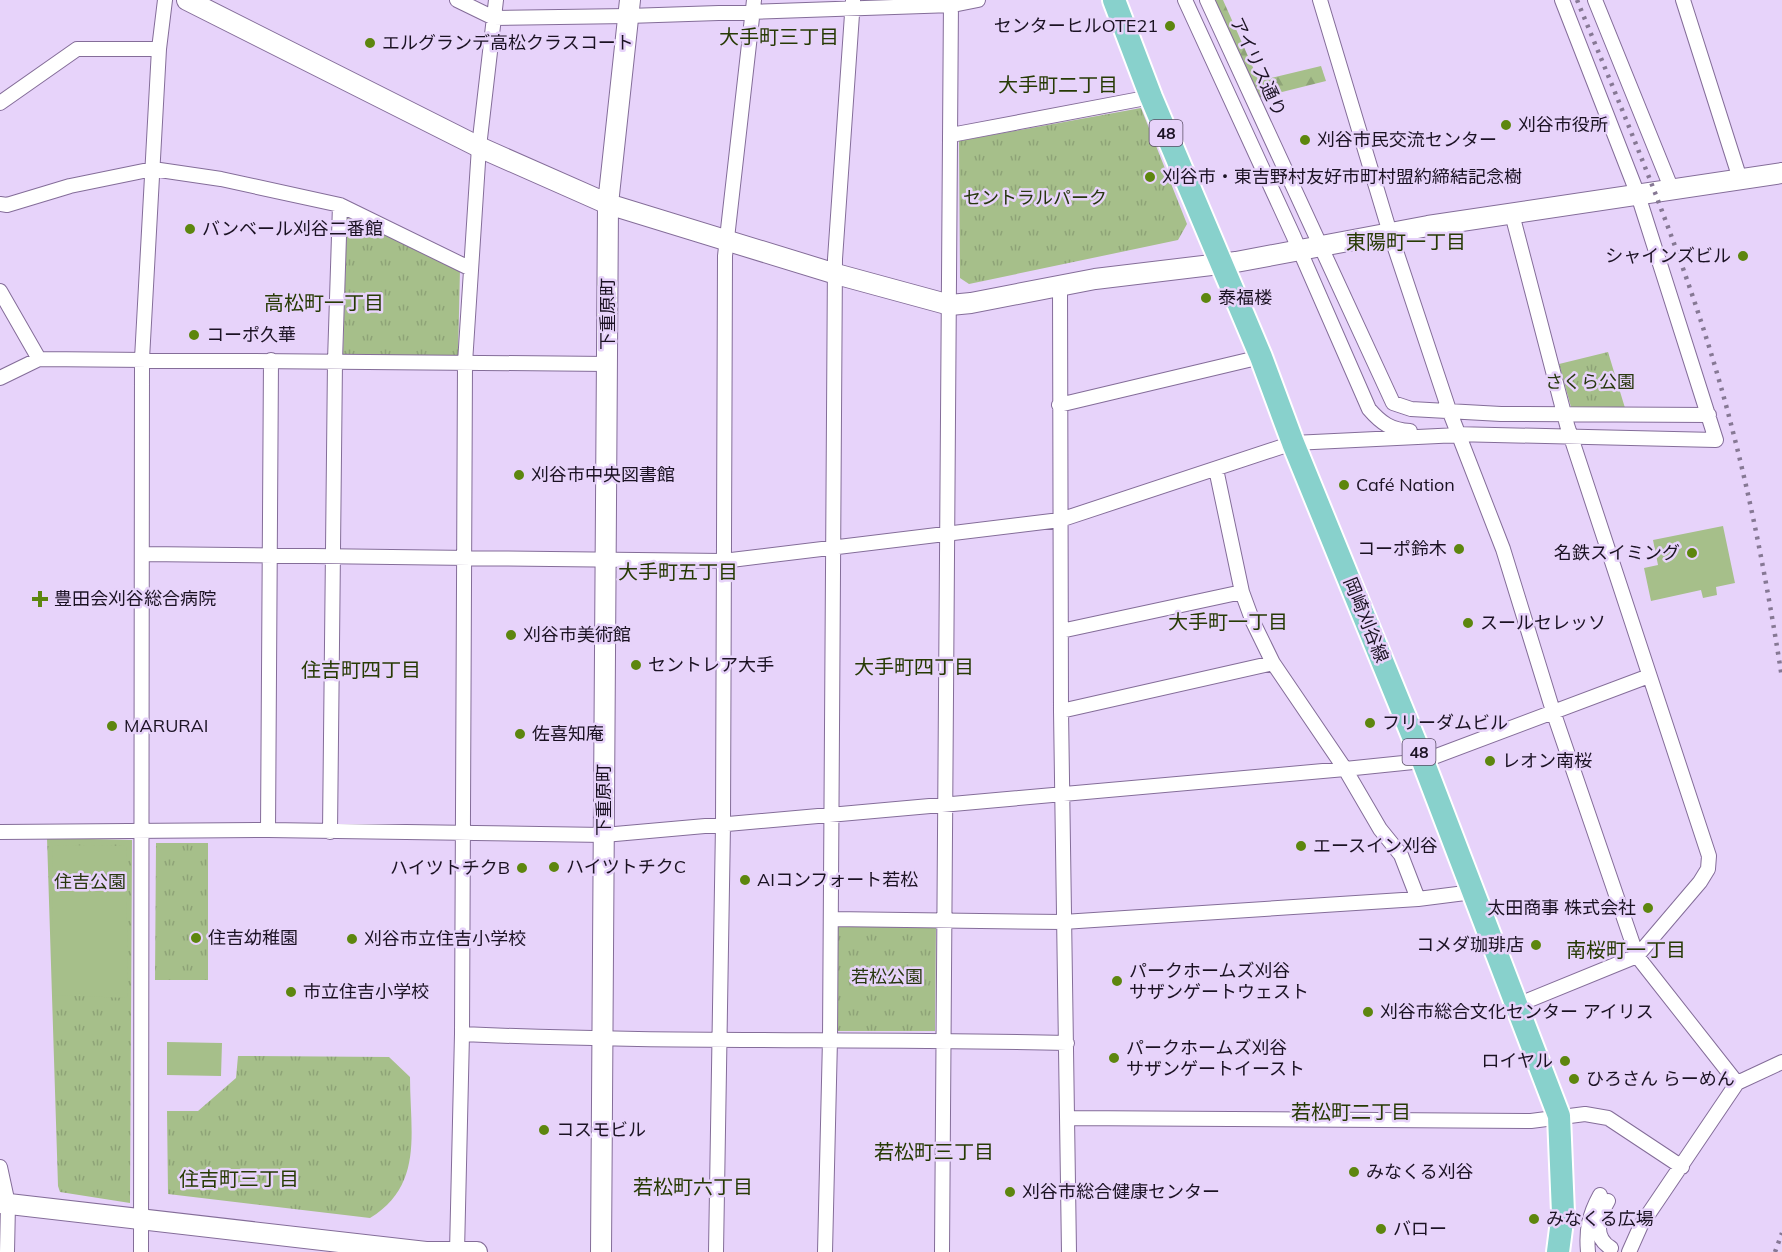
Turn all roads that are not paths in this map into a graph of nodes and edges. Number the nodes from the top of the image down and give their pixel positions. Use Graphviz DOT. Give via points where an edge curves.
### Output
graph roads {
  1 [pos="165,0"];
  2 [pos="187,0"];
  3 [pos="457,0"];
  4 [pos="496,0"];
  5 [pos="978,0"];
  6 [pos="1114,0"];
  7 [pos="1185,0"];
  8 [pos="1207,0"];
  9 [pos="1320,0"];
  10 [pos="1562,0"];
  11 [pos="1595,0"];
  12 [pos="1683,0"];
  13 [pos="952,2"];
  14 [pos="852,4"];
  15 [pos="754,6"];
  16 [pos="629,8"];
  17 [pos="494,18"];
  18 [pos="159,49"];
  19 [pos="1151,97"];
  20 [pos="0,103"];
  21 [pos="951,135"];
  22 [pos="480,147"];
  23 [pos="153,170"];
  24 [pos="1782,173"];
  25 [pos="1740,179"];
  26 [pos="1672,190"];
  27 [pos="1638,195"];
  28 [pos="0,204"];
  29 [pos="608,204"];
  30 [pos="340,205"];
  31 [pos="1512,214"];
  32 [pos="1390,233"];
  33 [pos="727,240"];
  34 [pos="1320,246"];
  35 [pos="1299,250"];
  36 [pos="1222,264"];
  37 [pos="469,268"];
  38 [pos="836,274"];
  39 [pos="1060,285"];
  40 [pos="0,291"];
  41 [pos="950,305"];
  42 [pos="1261,357"];
  43 [pos="39,359"];
  44 [pos="142,359"];
  45 [pos="271,360"];
  46 [pos="335,362"];
  47 [pos="465,363"];
  48 [pos="608,363"];
  49 [pos="0,378"];
  50 [pos="1059,405"];
  51 [pos="1449,410"];
  52 [pos="1566,414"];
  53 [pos="1709,415"];
  54 [pos="1458,435"];
  55 [pos="1571,437"];
  56 [pos="1293,443"];
  57 [pos="1216,469"];
  58 [pos="1060,520"];
  59 [pos="950,533"];
  60 [pos="833,546"];
  61 [pos="144,554"];
  62 [pos="271,556"];
  63 [pos="334,556"];
  64 [pos="465,559"];
  65 [pos="606,561"];
  66 [pos="723,561"];
  67 [pos="1242,592"];
  68 [pos="1061,631"];
  69 [pos="1273,663"];
  70 [pos="1649,676"];
  71 [pos="1060,711"];
  72 [pos="1554,711"];
  73 [pos="1423,761"];
  74 [pos="1345,769"];
  75 [pos="1062,795"];
  76 [pos="946,805"];
  77 [pos="831,816"];
  78 [pos="723,825"];
  79 [pos="268,830"];
  80 [pos="0,832"];
  81 [pos="141,832"];
  82 [pos="330,832"];
  83 [pos="462,833"];
  84 [pos="604,836"];
  85 [pos="1473,892"];
  86 [pos="1418,899"];
  87 [pos="831,919"];
  88 [pos="946,919"];
  89 [pos="1063,922"];
  90 [pos="1637,956"];
  91 [pos="1516,1005"];
  92 [pos="462,1034"];
  93 [pos="600,1039"];
  94 [pos="720,1039"];
  95 [pos="830,1039"];
  96 [pos="945,1040"];
  97 [pos="1067,1043"];
  98 [pos="1782,1062"];
  99 [pos="1737,1083"];
  100 [pos="1559,1116"];
  101 [pos="1068,1118"];
  102 [pos="0,1167"];
  103 [pos="1682,1167"];
  104 [pos="4,1203"];
  105 [pos="142,1219"];
  106 [pos="1641,1226"];
  107 [pos="1607,1250"];
  108 [pos="464,1251"];
  109 [pos="7,1252"];
  110 [pos="141,1252"];
  111 [pos="601,1252"];
  112 [pos="716,1252"];
  113 [pos="825,1252"];
  114 [pos="942,1252"];
  115 [pos="1068,1252"];
  116 [pos="1558,1252"];
  117 [pos="1588,1252"];
  118 [pos="1629,1252"];
  1 -- 18 [label="street"];
  2 -- 22 [label="street"];
  3 -- 17 [label="street"];
  4 -- 17 [label="street"];
  5 -- 13 [label="street"];
  6 -- 19 [label="main road, 岡崎刈谷線 / 48"];
  7 -- 35 [label="street"];
  8 -- 34 [label="street, アイリス通り"];
  9 -- 32 [label="street"];
  10 -- 27 [label="street"];
  11 -- 26 [label="street"];
  12 -- 25 [label="street"];
  13 -- 14 [label="street"];
  13 -- 21 [label="street"];
  14 -- 15 [label="street"];
  14 -- 38 [label="street"];
  15 -- 16 [label="street"];
  15 -- 33 [label="street"];
  16 -- 17 [label="street"];
  16 -- 29 [label="street, 下重原町"];
  17 -- 22 [label="street"];
  18 -- 20 [label="street" via="77,49"];
  18 -- 23 [label="street"];
  19 -- 21 [label="street"];
  19 -- 36 [label="main road, 岡崎刈谷線 / 48"];
  21 -- 41 [label="street"];
  22 -- 29 [label="street"];
  22 -- 37 [label="street"];
  23 -- 28 [label="street"];
  23 -- 30 [label="street" via="221,179"];
  23 -- 44 [label="street"];
  24 -- 25 [label="street"];
  25 -- 26 [label="street"];
  26 -- 27 [label="street"];
  27 -- 31 [label="street"];
  27 -- 53 [label="street"];
  29 -- 33 [label="street"];
  29 -- 48 [label="street, 下重原町"];
  30 -- 37 [label="street"];
  30 -- 46 [label="street"];
  31 -- 32 [label="street"];
  31 -- 52 [label="street"];
  32 -- 34 [label="street"];
  32 -- 51 [label="street"];
  33 -- 38 [label="street"];
  33 -- 66 [label="street"];
  34 -- 35 [label="street"];
  34 -- 51 [label="street, アイリス通り" via="1393,403 1411,409"];
  35 -- 36 [label="street"];
  35 -- 54 [label="street" via="1369,409 1380,423 1397,430"];
  36 -- 39 [label="street"];
  36 -- 42 [label="main road, 岡崎刈谷線 / 48"];
  37 -- 47 [label="street"];
  38 -- 41 [label="street"];
  38 -- 60 [label="street"];
  39 -- 41 [label="street"];
  39 -- 50 [label="street"];
  40 -- 43 [label="street"];
  41 -- 59 [label="street"];
  42 -- 50 [label="street"];
  42 -- 56 [label="main road, 岡崎刈谷線 / 48"];
  43 -- 44 [label="street"];
  43 -- 49 [label="street"];
  44 -- 45 [label="street"];
  44 -- 61 [label="street"];
  45 -- 46 [label="street"];
  45 -- 62 [label="street"];
  46 -- 47 [label="street"];
  46 -- 63 [label="street"];
  47 -- 48 [label="street"];
  47 -- 64 [label="street"];
  48 -- 65 [label="street, 下重原町"];
  50 -- 58 [label="street"];
  51 -- 52 [label="street"];
  51 -- 54 [label="street"];
  52 -- 53 [label="street"];
  52 -- 55 [label="street"];
  53 -- 55 [label="street" via="1716,440"];
  54 -- 55 [label="street"];
  54 -- 56 [label="street"];
  54 -- 72 [label="street" via="1503,549"];
  55 -- 70 [label="street"];
  56 -- 57 [label="street"];
  56 -- 73 [label="main road, 岡崎刈谷線 / 48"];
  57 -- 58 [label="street"];
  57 -- 67 [label="street"];
  58 -- 59 [label="street"];
  58 -- 68 [label="street"];
  59 -- 60 [label="street"];
  59 -- 76 [label="street"];
  60 -- 66 [label="street"];
  60 -- 77 [label="street"];
  61 -- 62 [label="street"];
  61 -- 81 [label="street"];
  62 -- 63 [label="street"];
  62 -- 79 [label="street"];
  63 -- 64 [label="street"];
  63 -- 82 [label="street"];
  64 -- 65 [label="street"];
  64 -- 83 [label="street"];
  65 -- 66 [label="street"];
  65 -- 84 [label="street, 下重原町"];
  66 -- 78 [label="street"];
  67 -- 68 [label="street"];
  67 -- 69 [label="street"];
  68 -- 71 [label="street"];
  69 -- 71 [label="street"];
  69 -- 74 [label="street"];
  70 -- 72 [label="street"];
  70 -- 90 [label="street" via="1709,856 1708,869"];
  71 -- 75 [label="street"];
  72 -- 73 [label="street"];
  72 -- 90 [label="street"];
  73 -- 74 [label="street"];
  73 -- 85 [label="main road, 岡崎刈谷線 / 48"];
  74 -- 75 [label="street"];
  74 -- 86 [label="street" via="1380,829 1401,855"];
  75 -- 76 [label="street"];
  75 -- 89 [label="street"];
  76 -- 77 [label="street"];
  76 -- 88 [label="street"];
  77 -- 78 [label="street"];
  77 -- 87 [label="street"];
  78 -- 84 [label="street"];
  78 -- 94 [label="street"];
  79 -- 81 [label="street"];
  79 -- 82 [label="street"];
  80 -- 81 [label="street"];
  81 -- 105 [label="street"];
  82 -- 83 [label="street"];
  83 -- 84 [label="street"];
  83 -- 92 [label="street"];
  84 -- 93 [label="street, 下重原町"];
  85 -- 86 [label="street"];
  85 -- 91 [label="main road, 岡崎刈谷線 / 48"];
  86 -- 89 [label="street"];
  87 -- 88 [label="street"];
  87 -- 95 [label="street"];
  88 -- 89 [label="street"];
  88 -- 96 [label="street"];
  89 -- 97 [label="street"];
  90 -- 91 [label="street"];
  90 -- 99 [label="street"];
  91 -- 100 [label="main road, 岡崎刈谷線 / 48"];
  92 -- 93 [label="street"];
  92 -- 108 [label="street"];
  93 -- 94 [label="street"];
  93 -- 111 [label="street, 下重原町"];
  94 -- 95 [label="street"];
  94 -- 112 [label="street"];
  95 -- 96 [label="street"];
  95 -- 113 [label="street"];
  96 -- 97 [label="street"];
  96 -- 114 [label="street"];
  97 -- 101 [label="street"];
  98 -- 99 [label="street"];
  99 -- 103 [label="street"];
  100 -- 101 [label="street" via="1531,1122"];
  100 -- 103 [label="street" via="1585,1113 1608,1118"];
  100 -- 116 [label="main road, 岡崎刈谷線 / 48" via="1563,1213"];
  101 -- 115 [label="street"];
  102 -- 104 [label="street"];
  103 -- 106 [label="street"];
  104 -- 105 [label="street"];
  104 -- 109 [label="street"];
  105 -- 108 [label="street" via="426,1252"];
  105 -- 110 [label="street"];
  106 -- 107 [label="street" via="1627,1241"];
  106 -- 118 [label="street"];
  107 -- 117 [label="street" via="1599,1231 1604,1198 1591,1212"];
}
